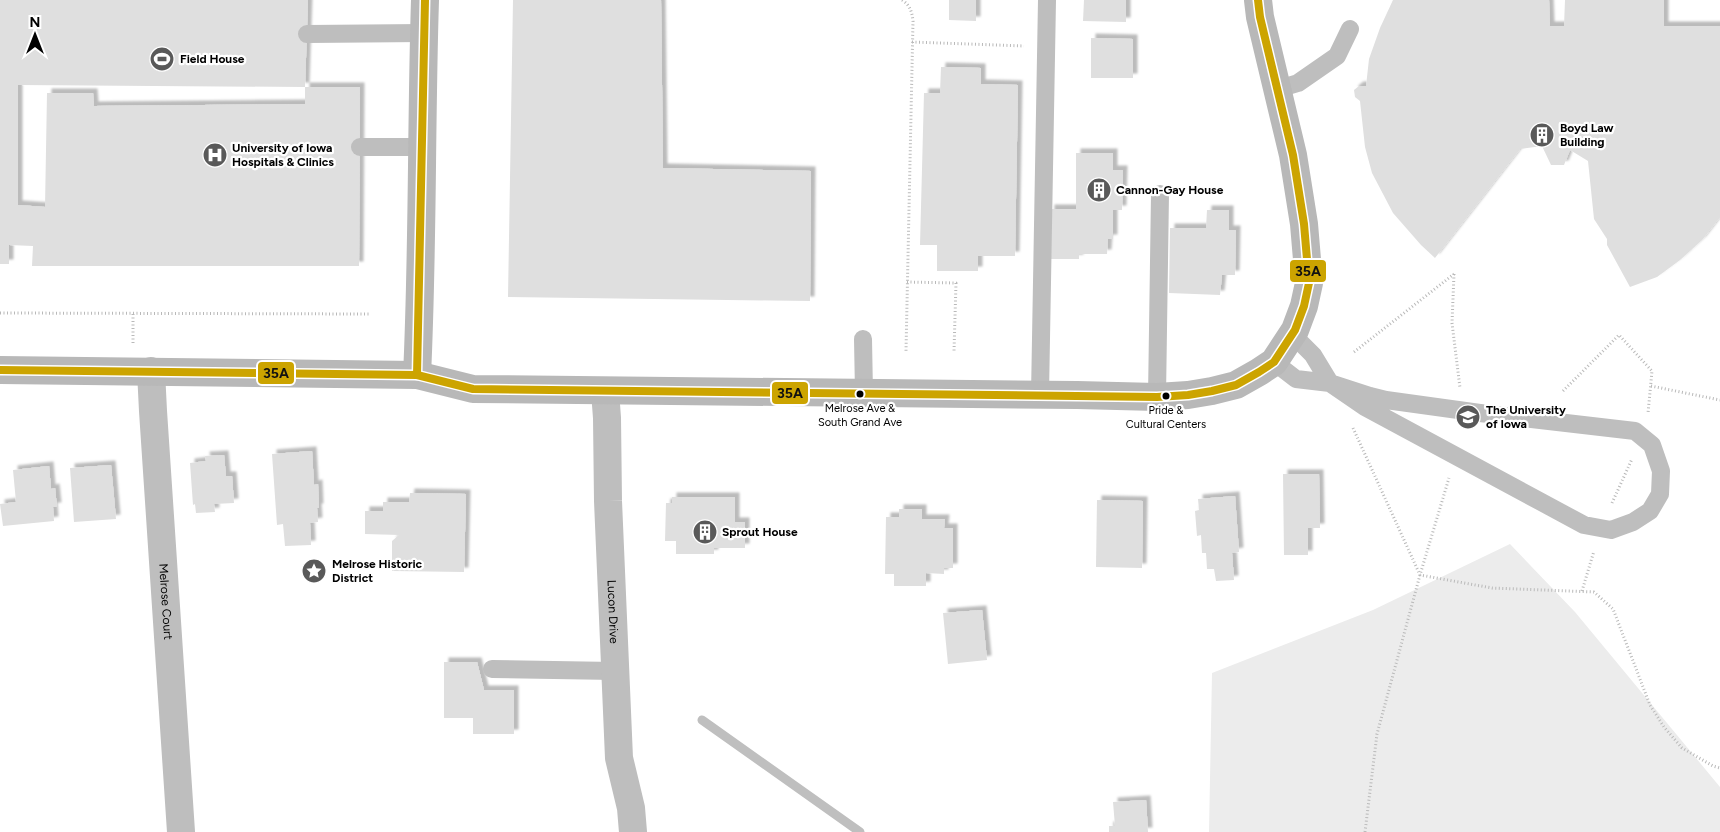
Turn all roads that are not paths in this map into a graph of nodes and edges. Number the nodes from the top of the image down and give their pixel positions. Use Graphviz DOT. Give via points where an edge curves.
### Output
graph roads {
  1 [pos="425,0"];
  2 [pos="1047,0"];
  3 [pos="1258,0"];
  4 [pos="1350,29"];
  5 [pos="424,33"];
  6 [pos="307,34"];
  7 [pos="1278,89"];
  8 [pos="360,147"];
  9 [pos="422,147"];
  10 [pos="1160,194"];
  11 [pos="1292,334"];
  12 [pos="863,339"];
  13 [pos="1274,362"];
  14 [pos="0,370"];
  15 [pos="151,371"];
  16 [pos="417,376"];
  17 [pos="1330,383"];
  18 [pos="605,391"];
  19 [pos="864,393"];
  20 [pos="1040,395"];
  21 [pos="1157,397"];
  22 [pos="492,669"];
  23 [pos="615,671"];
  24 [pos="181,832"];
  25 [pos="632,832"];
  1 -- 5 [label="main road"];
  2 -- 20 [label="lane"];
  3 -- 7 [label="main road"];
  4 -- 7 [label="lane" via="1337,56 1298,83"];
  5 -- 6 [label="lane"];
  5 -- 9 [label="main road"];
  7 -- 11 [label="main road" via="1293,155 1309,283 1304,306"];
  8 -- 9 [label="lane"];
  9 -- 16 [label="main road"];
  10 -- 21 [label="lane"];
  11 -- 13 [label="main road"];
  11 -- 17 [label="lane" via="1314,355"];
  12 -- 19 [label="lane"];
  13 -- 17 [label="lane" via="1296,379"];
  13 -- 21 [label="main road" via="1236,385 1188,395"];
  14 -- 15 [label="main road"];
  15 -- 16 [label="main road"];
  15 -- 24 [label="street, Melrose Court"];
  16 -- 18 [label="main road" via="473,388"];
  17 -- 17 [label="lane" via="1386,400 1635,431 1652,445 1661,471 1660,494 1650,511 1634,522 1611,530 1584,525 1365,407"];
  18 -- 19 [label="main road"];
  18 -- 23 [label="street, Lucon Drive"];
  19 -- 20 [label="main road"];
  20 -- 21 [label="main road"];
  22 -- 23 [label="lane"];
  23 -- 25 [label="street, Lucon Drive" via="619,758 632,808"];
}
